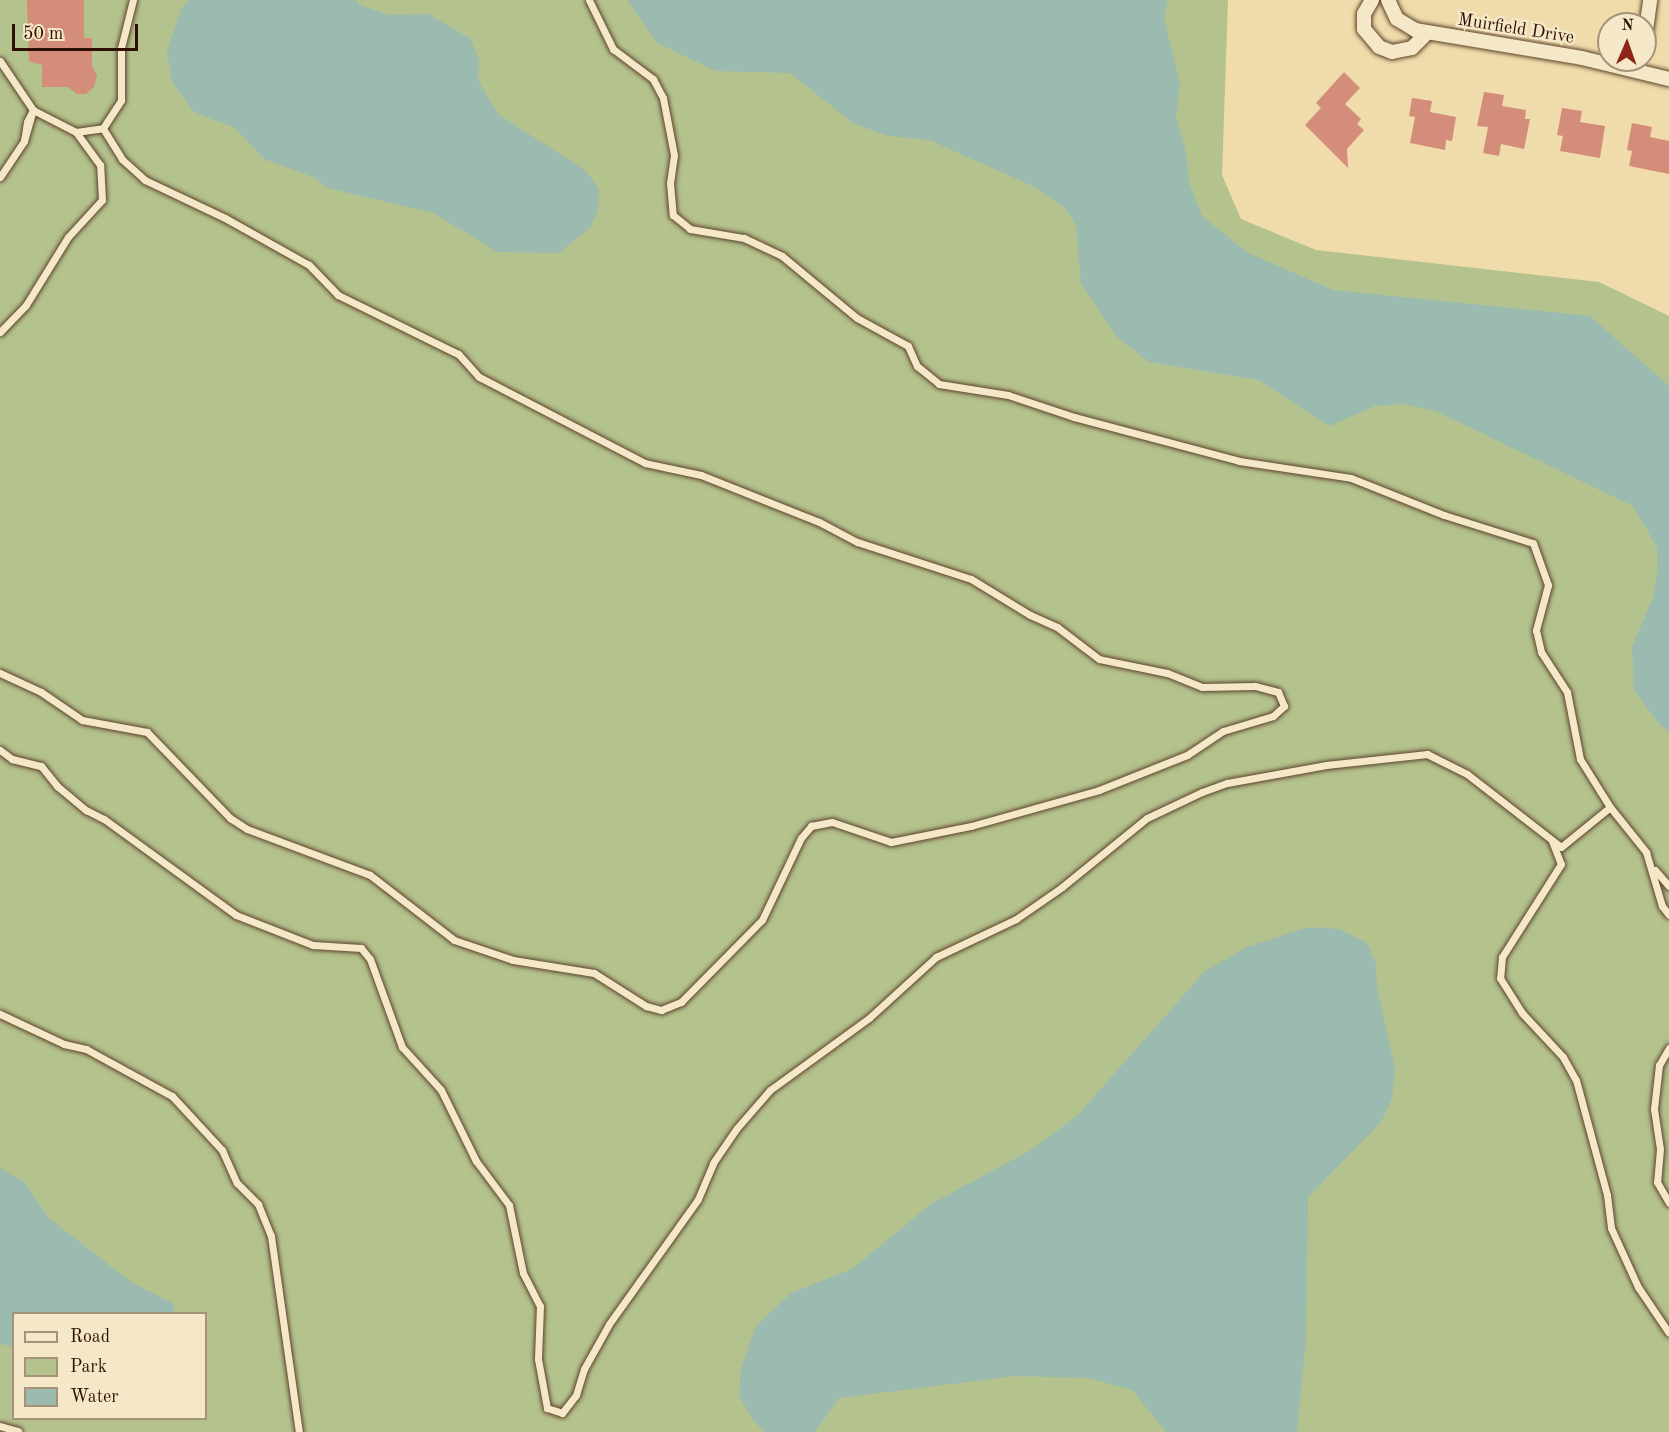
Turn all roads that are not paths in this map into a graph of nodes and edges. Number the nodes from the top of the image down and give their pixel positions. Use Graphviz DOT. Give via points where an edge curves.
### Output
graph roads {
  1 [pos="133,0"];
  2 [pos="589,0"];
  3 [pos="1372,0"];
  4 [pos="1388,0"];
  5 [pos="1427,33"];
  6 [pos="1597,60"];
  7 [pos="0,61"];
  8 [pos="1654,72"];
  9 [pos="1669,79"];
  10 [pos="33,110"];
  11 [pos="103,128"];
  12 [pos="76,132"];
  13 [pos="0,177"];
  14 [pos="0,332"];
  15 [pos="0,673"];
  16 [pos="0,750"];
  17 [pos="1610,807"];
  18 [pos="1552,840"];
  19 [pos="1654,868"];
  20 [pos="1669,886"];
  21 [pos="1669,915"];
  22 [pos="0,1014"];
  23 [pos="1669,1048"];
  24 [pos="1669,1203"];
  25 [pos="1669,1333"];
  26 [pos="0,1426"];
  27 [pos="18,1431"];
  28 [pos="299,1432"];
  1 -- 11 [label="lane" via="121,48 121,100"];
  2 -- 17 [label="lane" via="613,49 653,79 663,98 674,155 670,183 673,215 690,229 744,238 782,256 857,318 908,346 917,366 939,384 1008,395 1063,414 1239,461 1351,478 1444,515 1533,543 1548,585 1536,630 1541,652 1567,692 1580,759"];
  3 -- 5 [label="street" via="1364,14 1364,28 1379,47 1392,52 1412,48"];
  4 -- 5 [label="street, Muirfield Drive" via="1404,26"];
  5 -- 6 [label="street, Muirfield Drive"];
  7 -- 10 [label="lane"];
  8 -- 9 [label="street, Muirfield Drive"];
  10 -- 12 [label="lane"];
  10 -- 13 [label="lane" via="24,141"];
  11 -- 12 [label="lane"];
  11 -- 15 [label="lane" via="122,159 145,180 225,218 309,265 338,295 458,354 479,377 645,463 701,475 819,522 857,542 971,579 1057,627 1099,659 1167,673 1202,687 1255,686 1278,692 1284,706 1273,716 1223,731 1187,755 1099,790 971,826 891,842 832,822 811,826 801,838 762,920 681,1002 661,1010 646,1006 594,973 513,960 454,940 370,875 247,829 230,818 147,732 82,720 41,692"];
  12 -- 14 [label="lane" via="100,165 102,200 68,237 26,305"];
  16 -- 18 [label="lane" via="12,759 41,766 57,786 86,810 236,915 313,945 360,948 370,959 402,1047 441,1090 476,1161 509,1205 523,1274 540,1306 538,1359 547,1408 562,1413 576,1395 584,1369 609,1324 698,1199 713,1162 770,1090 869,1018 936,957 1016,919 1147,818 1227,783 1326,765 1427,754 1467,774"];
  17 -- 18 [label="lane" via="1567,844 1561,847"];
  17 -- 19 [label="lane" via="1631,830"];
  18 -- 25 [label="lane" via="1561,864 1502,957 1500,978 1522,1013 1563,1057 1576,1080 1607,1195 1611,1228 1638,1287"];
  19 -- 20 [label="lane"];
  19 -- 21 [label="lane" via="1662,906"];
  22 -- 28 [label="lane" via="64,1044 86,1049 172,1096 222,1150 237,1183 258,1204 271,1236"];
  23 -- 24 [label="lane" via="1659,1065 1654,1109 1660,1149 1657,1182"];
  26 -- 27 [label="lane"];
}
